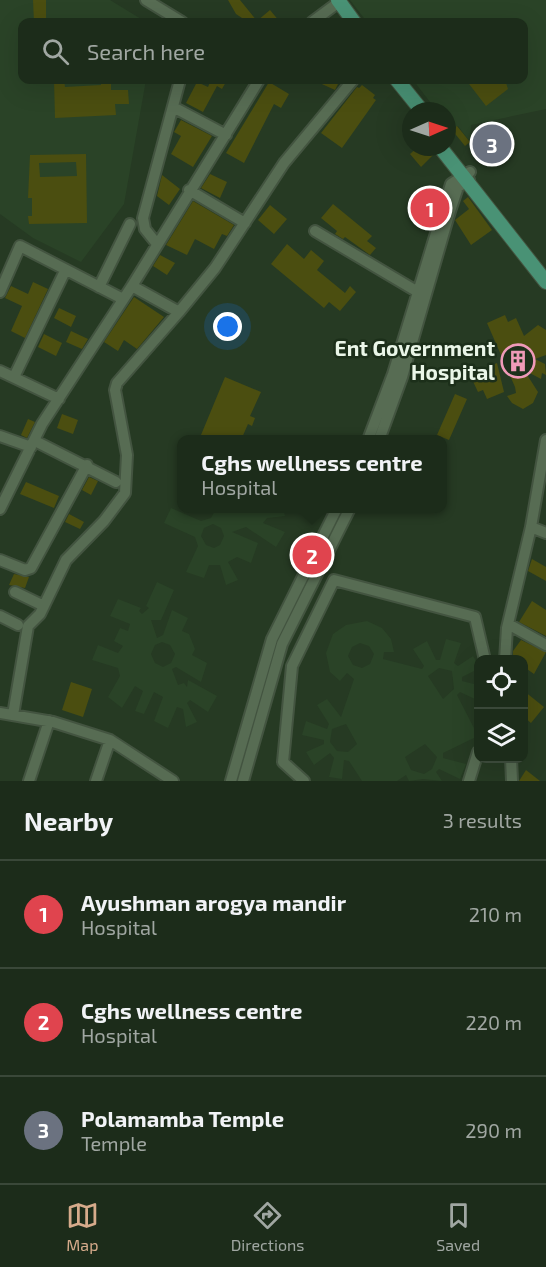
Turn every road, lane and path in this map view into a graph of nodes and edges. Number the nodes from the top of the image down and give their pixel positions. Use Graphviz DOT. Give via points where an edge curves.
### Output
graph roads {
  1 [pos="146,0"];
  2 [pos="335,2"];
  3 [pos="175,18"];
  4 [pos="317,18"];
  5 [pos="344,18"];
  6 [pos="350,18"];
  7 [pos="179,84"];
  8 [pos="257,84"];
  9 [pos="350,84"];
  10 [pos="391,84"];
  11 [pos="400,84"];
  12 [pos="405,102"];
  13 [pos="415,102"];
  14 [pos="173,107"];
  15 [pos="226,135"];
  16 [pos="449,156"];
  17 [pos="455,156"];
  18 [pos="468,176"];
  19 [pos="189,190"];
  20 [pos="244,223"];
  21 [pos="130,224"];
  22 [pos="315,231"];
  23 [pos="157,244"];
  24 [pos="546,268"];
  25 [pos="65,271"];
  26 [pos="546,282"];
  27 [pos="132,286"];
  28 [pos="99,287"];
  29 [pos="0,292"];
  30 [pos="422,295"];
  31 [pos="121,298"];
  32 [pos="179,312"];
  33 [pos="0,371"];
  34 [pos="14,377"];
  35 [pos="59,399"];
  36 [pos="370,435"];
  37 [pos="381,435"];
  38 [pos="0,436"];
  39 [pos="546,440"];
  40 [pos="33,444"];
  41 [pos="543,458"];
  42 [pos="87,465"];
  43 [pos="116,482"];
  44 [pos="4,490"];
  45 [pos="0,509"];
  46 [pos="335,513"];
  47 [pos="348,513"];
  48 [pos="531,527"];
  49 [pos="546,533"];
  50 [pos="0,560"];
  51 [pos="15,592"];
  52 [pos="44,606"];
  53 [pos="0,616"];
  54 [pos="508,624"];
  55 [pos="18,625"];
  56 [pos="546,645"];
  57 [pos="484,655"];
  58 [pos="505,655"];
  59 [pos="0,713"];
  60 [pos="13,715"];
  61 [pos="49,721"];
  62 [pos="110,740"];
  63 [pos="475,763"];
  64 [pos="511,763"];
  65 [pos="29,781"];
  66 [pos="96,781"];
  67 [pos="173,781"];
  68 [pos="231,781"];
  69 [pos="243,781"];
  70 [pos="304,781"];
  71 [pos="469,781"];
  72 [pos="512,781"];
  1 -- 3 [label="street"];
  2 -- 4 [label="street"];
  2 -- 5 [label="main road"];
  2 -- 6 [label="main road"];
  7 -- 14 [label="street"];
  8 -- 15 [label="street"];
  9 -- 20 [label="street" via="284,163"];
  10 -- 12 [label="main road"];
  11 -- 13 [label="main road"];
  14 -- 15 [label="street"];
  14 -- 23 [label="street" via="143,218 145,229"];
  15 -- 19 [label="street"];
  16 -- 18 [label="main road"];
  17 -- 18 [label="main road"];
  18 -- 24 [label="main road"];
  18 -- 26 [label="main road"];
  18 -- 30 [label="street" via="441,227"];
  19 -- 20 [label="street"];
  19 -- 23 [label="street"];
  20 -- 32 [label="street" via="215,268"];
  21 -- 28 [label="street"];
  22 -- 30 [label="street"];
  23 -- 27 [label="street"];
  25 -- 28 [label="street"];
  25 -- 29 [label="street" via="20,246"];
  25 -- 34 [label="street"];
  27 -- 31 [label="street"];
  27 -- 32 [label="street"];
  28 -- 31 [label="street"];
  30 -- 36 [label="street"];
  30 -- 37 [label="street" via="402,377"];
  31 -- 35 [label="street"];
  32 -- 52 [label="street" via="117,383 127,455 125,493 66,560"];
  33 -- 34 [label="street"];
  34 -- 35 [label="street"];
  35 -- 40 [label="street"];
  38 -- 40 [label="street"];
  39 -- 41 [label="street"];
  40 -- 42 [label="street"];
  40 -- 44 [label="street"];
  41 -- 48 [label="street"];
  42 -- 43 [label="street"];
  42 -- 50 [label="street" via="32,568 25,570"];
  44 -- 45 [label="street"];
  46 -- 68 [label="street" via="272,639"];
  47 -- 69 [label="street" via="282,644"];
  48 -- 49 [label="street"];
  48 -- 54 [label="street"];
  51 -- 52 [label="street"];
  52 -- 60 [label="street" via="28,626"];
  53 -- 55 [label="street"];
  54 -- 56 [label="street"];
  54 -- 58 [label="street"];
  57 -- 70 [label="street" via="475,617 334,580 292,666 283,762"];
  59 -- 60 [label="street"];
  60 -- 61 [label="street"];
  61 -- 62 [label="street"];
  61 -- 65 [label="street"];
  62 -- 66 [label="street"];
  62 -- 67 [label="street"];
  63 -- 71 [label="street"];
  64 -- 72 [label="street"];
}
